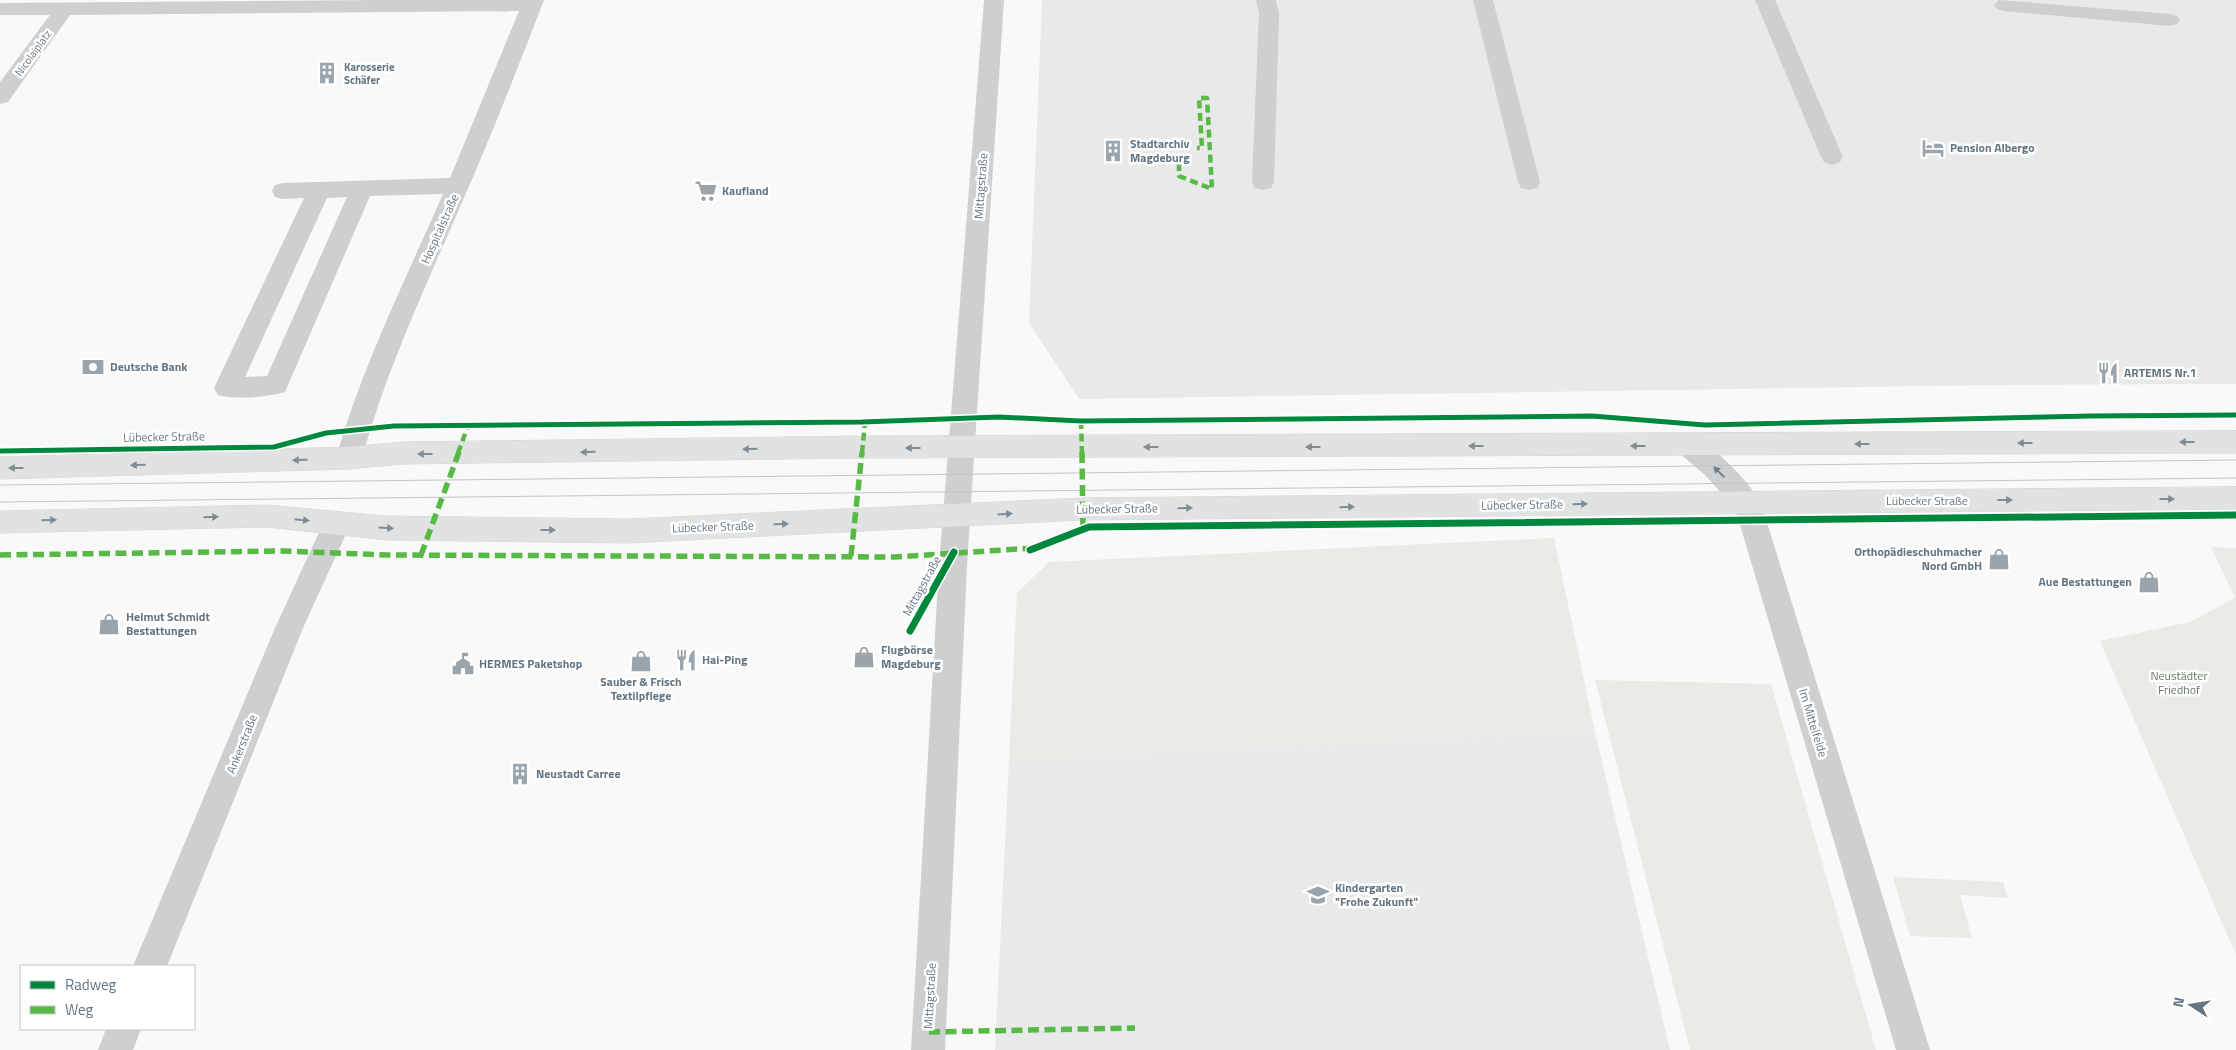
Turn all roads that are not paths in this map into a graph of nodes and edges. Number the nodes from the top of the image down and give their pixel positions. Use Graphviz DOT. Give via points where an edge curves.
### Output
graph roads {
  1 [pos="994,0"];
  2 [pos="1266,0"];
  3 [pos="1483,0"];
  4 [pos="1765,0"];
  5 [pos="533,2"];
  6 [pos="2004,5"];
  7 [pos="0,8"];
  8 [pos="65,8"];
  9 [pos="2170,20"];
  10 [pos="0,98"];
  11 [pos="1832,157"];
  12 [pos="1263,182"];
  13 [pos="1529,182"];
  14 [pos="458,186"];
  15 [pos="362,188"];
  16 [pos="320,190"];
  17 [pos="283,191"];
  18 [pos="2236,442"];
  19 [pos="1687,446"];
  20 [pos="962,448"];
  21 [pos="349,458"];
  22 [pos="0,468"];
  23 [pos="2236,498"];
  24 [pos="1747,503"];
  25 [pos="956,516"];
  26 [pos="0,522"];
  27 [pos="338,523"];
  28 [pos="150,965"];
  29 [pos="124,1030"];
  30 [pos="116,1050"];
  31 [pos="928,1050"];
  32 [pos="1913,1050"];
  1 -- 20 [label="street, Mittagstraße"];
  2 -- 12 [label="street" via="1269,13"];
  3 -- 13 [label="street"];
  4 -- 11 [label="street"];
  5 -- 8 [label="street"];
  5 -- 14 [label="street, Hospitalstraße"];
  6 -- 9 [label="street"];
  7 -- 8 [label="street"];
  8 -- 10 [label="street, Nicolaiplatz"];
  14 -- 15 [label="street"];
  14 -- 21 [label="street, Hospitalstraße" via="387,347"];
  15 -- 16 [label="street"];
  15 -- 16 [label="street" via="276,385 227,388"];
  16 -- 17 [label="street"];
  18 -- 19 [label="main road, one-way"];
  19 -- 20 [label="main road, one-way"];
  24 -- 19 [label="street, Im Mittelfelde, one-way" via="1714,466"];
  20 -- 21 [label="main road, one-way" via="402,454"];
  20 -- 25 [label="street, Mittagstraße"];
  21 -- 22 [label="main road, one-way"];
  24 -- 23 [label="main road, Lübecker Straße, one-way"];
  25 -- 24 [label="main road, Lübecker Straße, one-way" via="1082,509"];
  24 -- 32 [label="street, Im Mittelfelde"];
  27 -- 25 [label="main road, Lübecker Straße, one-way" via="430,530 628,531"];
  25 -- 31 [label="street, Mittagstraße"];
  26 -- 27 [label="main road, Lübecker Straße, one-way" via="266,516"];
  27 -- 28 [label="street, Ankerstraße" via="289,628"];
  29 -- 30 [label="street"];
}
